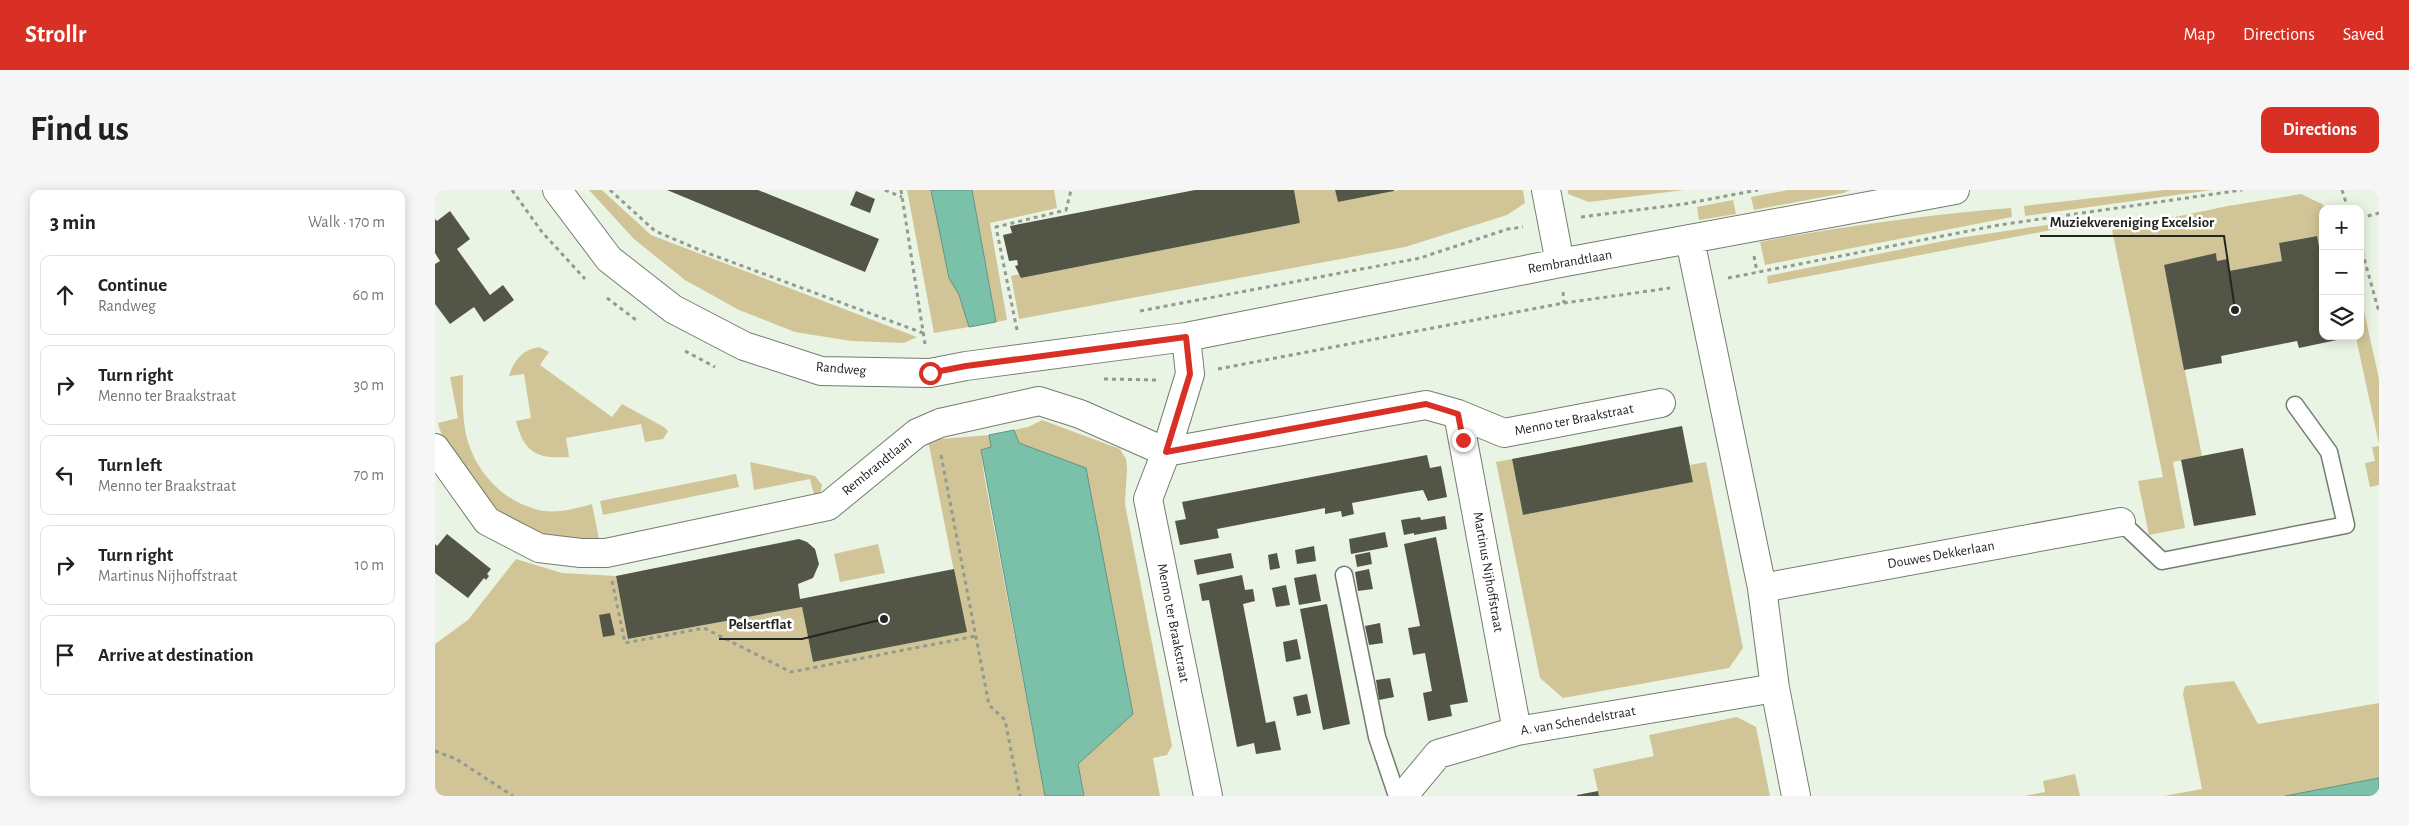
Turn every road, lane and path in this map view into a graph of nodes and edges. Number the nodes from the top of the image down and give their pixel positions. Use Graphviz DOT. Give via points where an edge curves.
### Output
graph roads {
  1 [pos="557,190"];
  2 [pos="610,190"];
  3 [pos="885,190"];
  4 [pos="901,190"];
  5 [pos="1071,190"];
  6 [pos="1545,190"];
  7 [pos="1758,190"];
  8 [pos="1955,190"];
  9 [pos="2342,190"];
  10 [pos="903,198"];
  11 [pos="2347,205"];
  12 [pos="2379,213"];
  13 [pos="2364,217"];
  14 [pos="1552,221"];
  15 [pos="1690,240"];
  16 [pos="2362,250"];
  17 [pos="1560,263"];
  18 [pos="1176,304"];
  19 [pos="2379,312"];
  20 [pos="923,334"];
  21 [pos="1186,337"];
  22 [pos="1014,348"];
  23 [pos="926,349"];
  24 [pos="1661,403"];
  25 [pos="2295,405"];
  26 [pos="1458,414"];
  27 [pos="940,422"];
  28 [pos="435,448"];
  29 [pos="1166,452"];
  30 [pos="2121,522"];
  31 [pos="593,553"];
  32 [pos="1344,575"];
  33 [pos="1762,588"];
  34 [pos="976,636"];
  35 [pos="1775,688"];
  36 [pos="1517,731"];
  37 [pos="435,751"];
  38 [pos="513,796"];
  39 [pos="1021,796"];
  40 [pos="1208,796"];
  41 [pos="1397,796"];
  42 [pos="1403,796"];
  43 [pos="1796,796"];
  1 -- 22 [label="street, Randweg" via="609,259 673,309 744,346 821,371 930,373 966,366"];
  2 -- 20 [label="path" via="655,231"];
  3 -- 10 [label="path"];
  4 -- 10 [label="path"];
  5 -- 22 [label="path" via="1066,210 996,227"];
  6 -- 14 [label="street"];
  7 -- 14 [label="path" via="1684,204"];
  8 -- 15 [label="street, Rembrandtlaan"];
  9 -- 11 [label="path"];
  10 -- 20 [label="path"];
  12 -- 13 [label="path"];
  14 -- 17 [label="street"];
  14 -- 18 [label="path" via="1508,229 1420,258"];
  15 -- 17 [label="street, Rembrandtlaan"];
  15 -- 33 [label="street"];
  16 -- 19 [label="path"];
  17 -- 21 [label="street, Rembrandtlaan"];
  20 -- 23 [label="path"];
  21 -- 22 [label="street, Randweg"];
  21 -- 29 [label="street, Menno ter Braakstraat" via="1190,374"];
  24 -- 26 [label="street, Menno ter Braakstraat" via="1504,433"];
  25 -- 30 [label="lane" via="2329,452 2346,525 2162,561"];
  26 -- 29 [label="street, Menno ter Braakstraat" via="1426,404"];
  26 -- 36 [label="street, Martinus Nijhoffstraat"];
  27 -- 29 [label="street, Rembrandtlaan" via="1039,402 1080,414"];
  27 -- 31 [label="street, Rembrandtlaan" via="917,433 828,506"];
  27 -- 34 [label="path" via="939,444"];
  28 -- 31 [label="street" via="487,521 539,548"];
  29 -- 40 [label="street, Menno ter Braakstraat" via="1148,499"];
  30 -- 33 [label="street, Douwes Dekkerlaan"];
  31 -- 34 [label="path" via="625,643 704,628 791,672"];
  32 -- 41 [label="lane" via="1377,736"];
  33 -- 35 [label="street"];
  34 -- 39 [label="path" via="989,705 1005,720"];
  35 -- 36 [label="street, A. van Schendelstraat"];
  35 -- 43 [label="street"];
  36 -- 42 [label="street, A. van Schendelstraat" via="1438,754"];
  37 -- 38 [label="path" via="456,759"];
}
